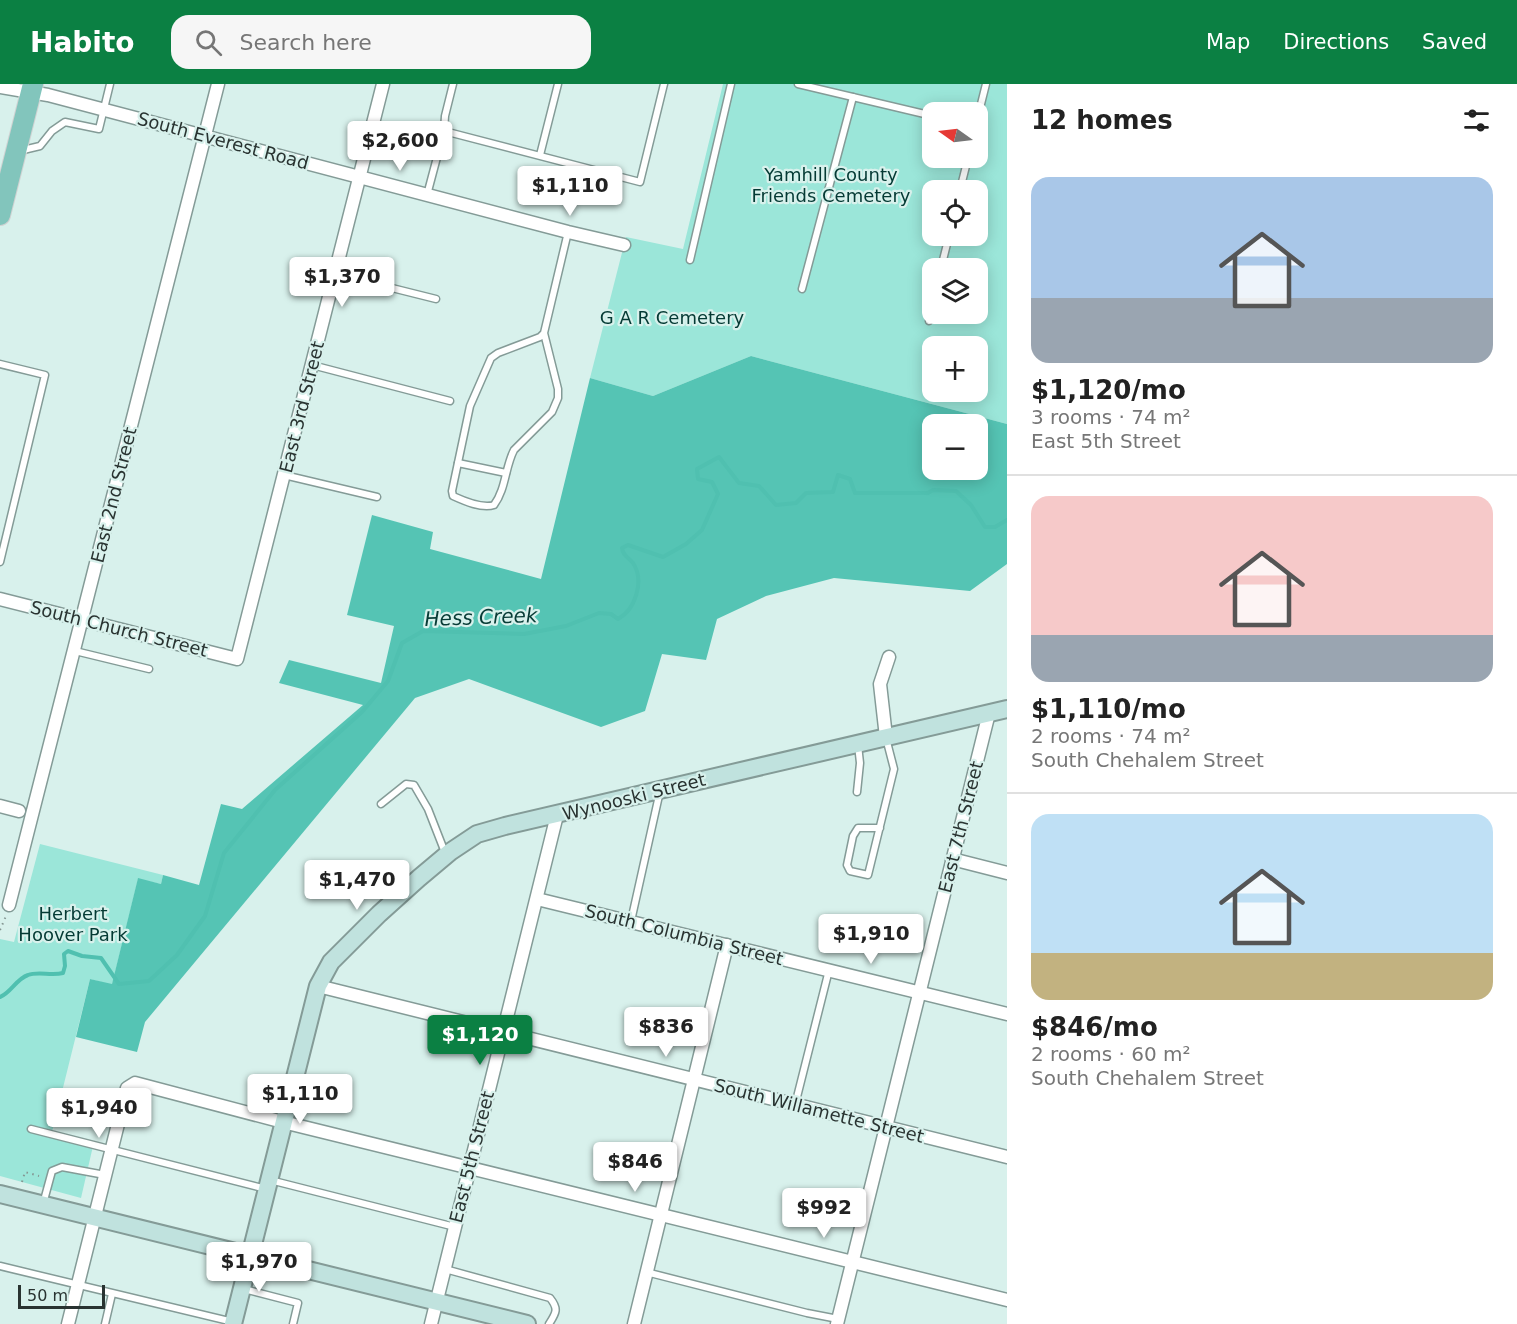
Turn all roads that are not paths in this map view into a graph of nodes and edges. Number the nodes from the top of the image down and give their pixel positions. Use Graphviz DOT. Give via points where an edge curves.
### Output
graph roads {
  1 [pos="110,84"];
  2 [pos="218,84"];
  3 [pos="383,84"];
  4 [pos="453,84"];
  5 [pos="558,84"];
  6 [pos="664,84"];
  7 [pos="731,84"];
  8 [pos="798,84"];
  9 [pos="986,84"];
  10 [pos="0,87"];
  11 [pos="32,88"];
  12 [pos="853,97"];
  13 [pos="982,102"];
  14 [pos="104,110"];
  15 [pos="922,113"];
  16 [pos="444,131"];
  17 [pos="205,137"];
  18 [pos="16,152"];
  19 [pos="540,155"];
  20 [pos="360,177"];
  21 [pos="427,195"];
  22 [pos="0,215"];
  23 [pos="568,232"];
  24 [pos="624,245"];
  25 [pos="690,261"];
  26 [pos="336,273"];
  27 [pos="802,289"];
  28 [pos="436,299"];
  29 [pos="544,333"];
  30 [pos="0,364"];
  31 [pos="312,366"];
  32 [pos="450,400"];
  33 [pos="458,463"];
  34 [pos="506,473"];
  35 [pos="284,475"];
  36 [pos="377,497"];
  37 [pos="0,562"];
  38 [pos="0,599"];
  39 [pos="83,620"];
  40 [pos="75,651"];
  41 [pos="889,657"];
  42 [pos="237,659"];
  43 [pos="149,669"];
  44 [pos="1007,709"];
  45 [pos="989,713"];
  46 [pos="886,737"];
  47 [pos="858,744"];
  48 [pos="661,789"];
  49 [pos="857,792"];
  50 [pos="381,804"];
  51 [pos="0,806"];
  52 [pos="19,811"];
  53 [pos="557,815"];
  54 [pos="880,828"];
  55 [pos="446,855"];
  56 [pos="952,860"];
  57 [pos="1007,873"];
  58 [pos="537,899"];
  59 [pos="9,905"];
  60 [pos="631,922"];
  61 [pos="727,945"];
  62 [pos="829,970"];
  63 [pos="318,986"];
  64 [pos="919,993"];
  65 [pos="1007,1014"];
  66 [pos="503,1033"];
  67 [pos="694,1080"];
  68 [pos="795,1105"];
  69 [pos="283,1122"];
  70 [pos="886,1128"];
  71 [pos="31,1129"];
  72 [pos="112,1149"];
  73 [pos="1007,1157"];
  74 [pos="470,1167"];
  75 [pos="105,1175"];
  76 [pos="268,1184"];
  77 [pos="0,1194"];
  78 [pos="43,1204"];
  79 [pos="660,1215"];
  80 [pos="95,1217"];
  81 [pos="455,1227"];
  82 [pos="251,1254"];
  83 [pos="852,1261"];
  84 [pos="0,1266"];
  85 [pos="444,1269"];
  86 [pos="646,1272"];
  87 [pos="78,1285"];
  88 [pos="242,1288"];
  89 [pos="112,1294"];
  90 [pos="1007,1300"];
  91 [pos="436,1302"];
  92 [pos="837,1322"];
  93 [pos="234,1323"];
  94 [pos="68,1324"];
  95 [pos="105,1324"];
  96 [pos="293,1324"];
  97 [pos="431,1324"];
  98 [pos="527,1324"];
  99 [pos="549,1324"];
  100 [pos="633,1324"];
  1 -- 14 [label="lane"];
  2 -- 17 [label="street, East 2nd Street"];
  3 -- 20 [label="street, East 3rd Street"];
  4 -- 16 [label="lane"];
  5 -- 19 [label="lane"];
  6 -- 19 [label="lane" via="640,182"];
  7 -- 25 [label="lane"];
  8 -- 12 [label="lane"];
  9 -- 13 [label="lane"];
  10 -- 11 [label="street, South Everest Road"];
  11 -- 14 [label="street, South Everest Road"];
  11 -- 18 [label="main road"];
  12 -- 15 [label="lane"];
  12 -- 27 [label="lane"];
  14 -- 17 [label="street, South Everest Road"];
  14 -- 18 [label="lane" via="99,129 65,122 40,146"];
  16 -- 19 [label="lane"];
  16 -- 21 [label="lane"];
  17 -- 20 [label="street, South Everest Road"];
  17 -- 39 [label="street, East 2nd Street"];
  18 -- 22 [label="main road"];
  20 -- 21 [label="street, South Everest Road"];
  20 -- 26 [label="street, East 3rd Street"];
  21 -- 23 [label="street, South Everest Road"];
  23 -- 24 [label="street, South Everest Road"];
  23 -- 29 [label="lane"];
  26 -- 28 [label="lane"];
  26 -- 31 [label="street, East 3rd Street"];
  29 -- 33 [label="lane" via="491,358 470,406"];
  29 -- 34 [label="lane" via="558,389 556,406 514,450"];
  30 -- 37 [label="lane" via="45,375"];
  31 -- 32 [label="lane"];
  31 -- 35 [label="street, East 3rd Street"];
  33 -- 34 [label="lane"];
  33 -- 34 [label="lane" via="453,496 490,507 498,501"];
  35 -- 36 [label="lane"];
  35 -- 42 [label="street, East 3rd Street"];
  38 -- 39 [label="street, South Church Street"];
  39 -- 40 [label="street, East 2nd Street"];
  39 -- 42 [label="street, South Church Street"];
  40 -- 43 [label="lane"];
  40 -- 59 [label="street, East 2nd Street"];
  41 -- 46 [label="street" via="880,684"];
  44 -- 45 [label="main road, Wynooski Street"];
  45 -- 46 [label="main road, Wynooski Street"];
  45 -- 56 [label="street, East 7th Street"];
  46 -- 47 [label="main road, Wynooski Street"];
  46 -- 54 [label="lane" via="894,769"];
  47 -- 48 [label="main road, Wynooski Street"];
  47 -- 49 [label="lane"];
  48 -- 53 [label="main road, Wynooski Street"];
  48 -- 60 [label="lane"];
  50 -- 55 [label="lane" via="406,784 414,785"];
  51 -- 52 [label="street"];
  53 -- 55 [label="main road, Wynooski Street" via="477,834"];
  53 -- 58 [label="street, East 5th Street"];
  54 -- 54 [label="lane" via="868,875 850,871 847,865 858,828"];
  55 -- 63 [label="main road, Wynooski Street" via="357,935 331,962"];
  56 -- 57 [label="street"];
  56 -- 64 [label="street, East 7th Street"];
  58 -- 60 [label="street, South Columbia Street"];
  58 -- 66 [label="street, East 5th Street"];
  60 -- 61 [label="street, South Columbia Street"];
  61 -- 62 [label="street, South Columbia Street"];
  61 -- 67 [label="street"];
  62 -- 64 [label="street, South Columbia Street"];
  62 -- 68 [label="lane"];
  63 -- 66 [label="street, South Willamette Street"];
  63 -- 69 [label="main road, Wynooski Street"];
  64 -- 65 [label="street, South Columbia Street"];
  64 -- 70 [label="street, East 7th Street"];
  66 -- 67 [label="street, South Willamette Street"];
  66 -- 74 [label="street, East 5th Street"];
  67 -- 68 [label="street, South Willamette Street"];
  67 -- 79 [label="street"];
  68 -- 70 [label="street, South Willamette Street"];
  69 -- 72 [label="street" via="135,1083 127,1088"];
  69 -- 74 [label="street"];
  69 -- 76 [label="main road, Wynooski Street"];
  70 -- 73 [label="street, South Willamette Street"];
  70 -- 83 [label="street, East 7th Street"];
  71 -- 72 [label="lane"];
  72 -- 75 [label="street"];
  72 -- 76 [label="lane"];
  74 -- 79 [label="street"];
  74 -- 81 [label="street, East 5th Street"];
  75 -- 78 [label="lane" via="62,1167 52,1172"];
  75 -- 80 [label="street"];
  76 -- 81 [label="lane"];
  76 -- 82 [label="main road, Wynooski Street"];
  77 -- 78 [label="main road"];
  78 -- 80 [label="main road"];
  79 -- 83 [label="street"];
  79 -- 86 [label="street"];
  80 -- 82 [label="main road"];
  80 -- 87 [label="street"];
  81 -- 85 [label="street, East 5th Street"];
  82 -- 88 [label="main road, Wynooski Street"];
  82 -- 91 [label="main road"];
  83 -- 90 [label="street"];
  83 -- 92 [label="street, East 7th Street"];
  84 -- 87 [label="lane"];
  85 -- 91 [label="street, East 5th Street"];
  85 -- 99 [label="lane" via="550,1298 557,1312"];
  86 -- 92 [label="lane"];
  86 -- 100 [label="street"];
  87 -- 89 [label="lane"];
  87 -- 94 [label="street"];
  88 -- 93 [label="main road, Wynooski Street"];
  88 -- 96 [label="lane" via="298,1303"];
  89 -- 93 [label="lane"];
  89 -- 95 [label="lane"];
  91 -- 97 [label="street, East 5th Street"];
  91 -- 98 [label="main road"];
}
